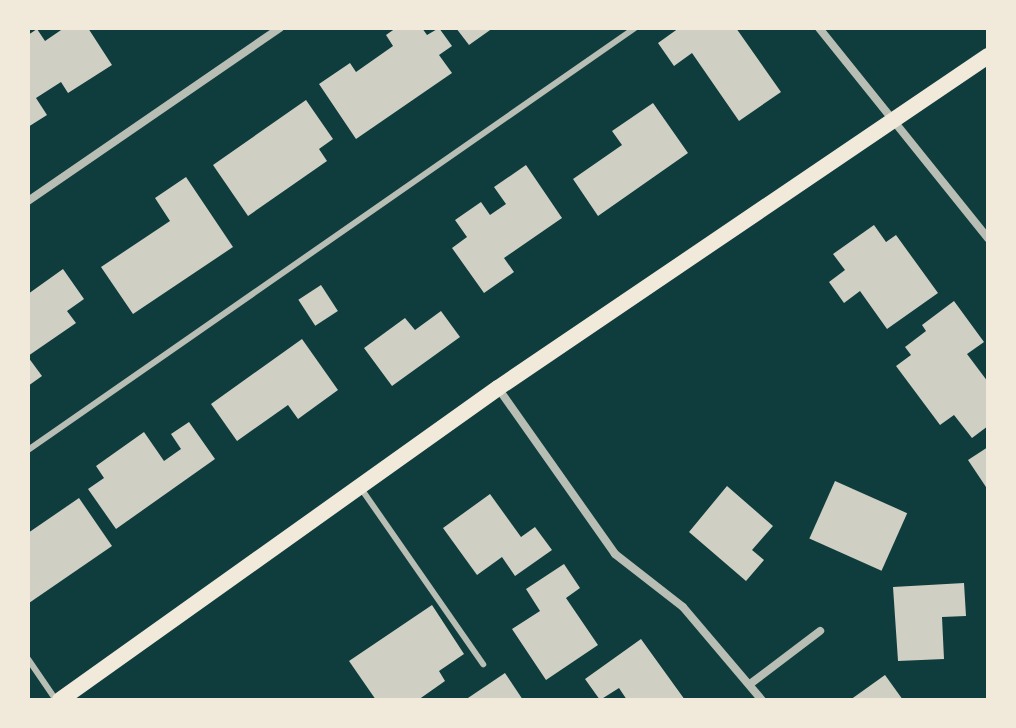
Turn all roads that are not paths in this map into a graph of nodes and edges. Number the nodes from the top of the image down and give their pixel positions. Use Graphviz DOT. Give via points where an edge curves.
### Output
graph roads {
  1 [pos="280,28"];
  2 [pos="635,28"];
  3 [pos="819,28"];
  4 [pos="988,56"];
  5 [pos="891,121"];
  6 [pos="28,201"];
  7 [pos="988,238"];
  8 [pos="498,388"];
  9 [pos="28,450"];
  10 [pos="360,487"];
  11 [pos="820,631"];
  12 [pos="28,659"];
  13 [pos="483,664"];
  14 [pos="750,684"];
  15 [pos="58,700"];
  16 [pos="762,700"];
  1 -- 6 [label="street"];
  2 -- 9 [label="lane"];
  3 -- 5 [label="street"];
  4 -- 5 [label="main road"];
  5 -- 7 [label="street" via="939,171"];
  5 -- 8 [label="main road"];
  8 -- 10 [label="main road"];
  8 -- 14 [label="street" via="615,554 683,607"];
  10 -- 13 [label="lane"];
  10 -- 15 [label="main road"];
  11 -- 14 [label="street"];
  12 -- 15 [label="lane"];
  14 -- 16 [label="street"];
}
